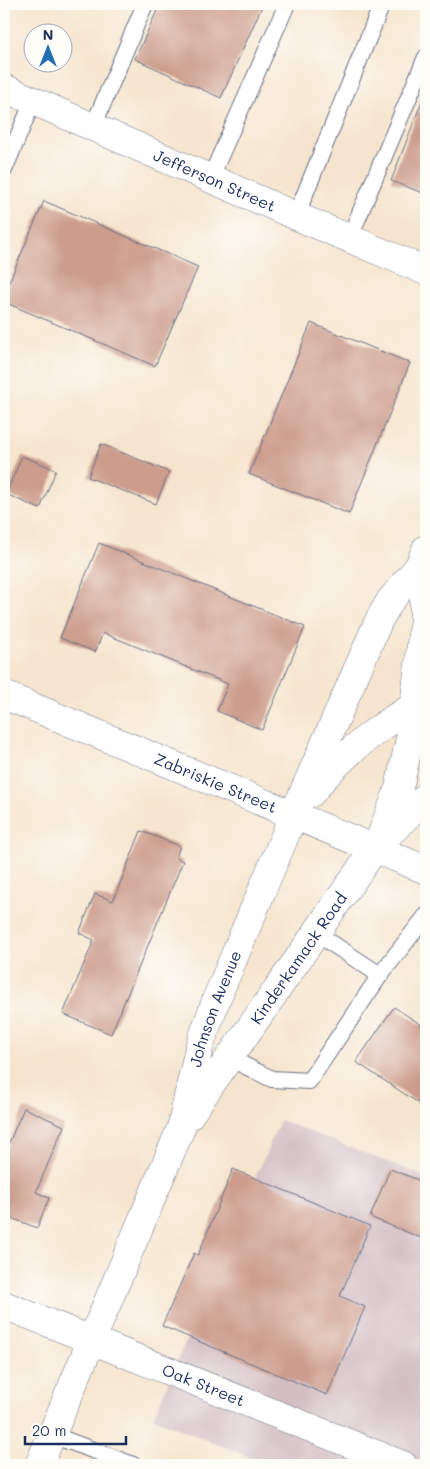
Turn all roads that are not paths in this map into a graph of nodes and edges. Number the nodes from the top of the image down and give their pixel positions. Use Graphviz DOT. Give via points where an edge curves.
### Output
graph roads {
  1 [pos="145,4"];
  2 [pos="287,4"];
  3 [pos="382,4"];
  4 [pos="426,57"];
  5 [pos="4,88"];
  6 [pos="33,101"];
  7 [pos="93,127"];
  8 [pos="4,170"];
  9 [pos="210,179"];
  10 [pos="296,216"];
  11 [pos="349,239"];
  12 [pos="426,271"];
  13 [pos="423,557"];
  14 [pos="4,695"];
  15 [pos="420,703"];
  16 [pos="426,797"];
  17 [pos="294,814"];
  18 [pos="375,848"];
  19 [pos="426,870"];
  20 [pos="426,916"];
  21 [pos="316,933"];
  22 [pos="380,975"];
  23 [pos="229,1058"];
  24 [pos="181,1128"];
  25 [pos="4,1305"];
  26 [pos="92,1340"];
  27 [pos="52,1435"];
  28 [pos="39,1465"];
  29 [pos="133,1465"];
  30 [pos="403,1465"];
  1 -- 7 [label="lane"];
  2 -- 9 [label="lane"];
  3 -- 10 [label="lane"];
  4 -- 11 [label="lane"];
  5 -- 6 [label="main road, Jefferson Street"];
  6 -- 7 [label="main road, Jefferson Street"];
  6 -- 8 [label="lane"];
  7 -- 9 [label="main road, Jefferson Street"];
  9 -- 10 [label="main road, Jefferson Street"];
  10 -- 11 [label="main road, Jefferson Street"];
  11 -- 12 [label="main road, Jefferson Street"];
  13 -- 15 [label="main road, Johnson Avenue"];
  13 -- 17 [label="main road, Johnson Avenue" via="379,620"];
  14 -- 17 [label="main road, Zabriskie Street"];
  15 -- 17 [label="main road" via="380,729 346,757 317,785"];
  15 -- 18 [label="main road, Johnson Avenue" via="401,779"];
  16 -- 18 [label="main road, Kinderkamack Road"];
  17 -- 18 [label="main road, Zabriskie Street"];
  17 -- 24 [label="main road, Johnson Avenue" via="216,1000 199,1048"];
  18 -- 19 [label="main road, Zabriskie Street"];
  18 -- 21 [label="main road, Kinderkamack Road"];
  20 -- 22 [label="lane"];
  21 -- 22 [label="lane"];
  21 -- 23 [label="main road, Kinderkamack Road"];
  22 -- 23 [label="lane" via="309,1081 272,1079"];
  23 -- 24 [label="main road, Kinderkamack Road"];
  24 -- 26 [label="main road, Johnson Avenue"];
  25 -- 26 [label="main road, Oak Street"];
  26 -- 27 [label="main road, Johnson Avenue"];
  26 -- 30 [label="main road, Oak Street"];
  27 -- 28 [label="main road, Johnson Avenue"];
  27 -- 29 [label="lane"];
}
